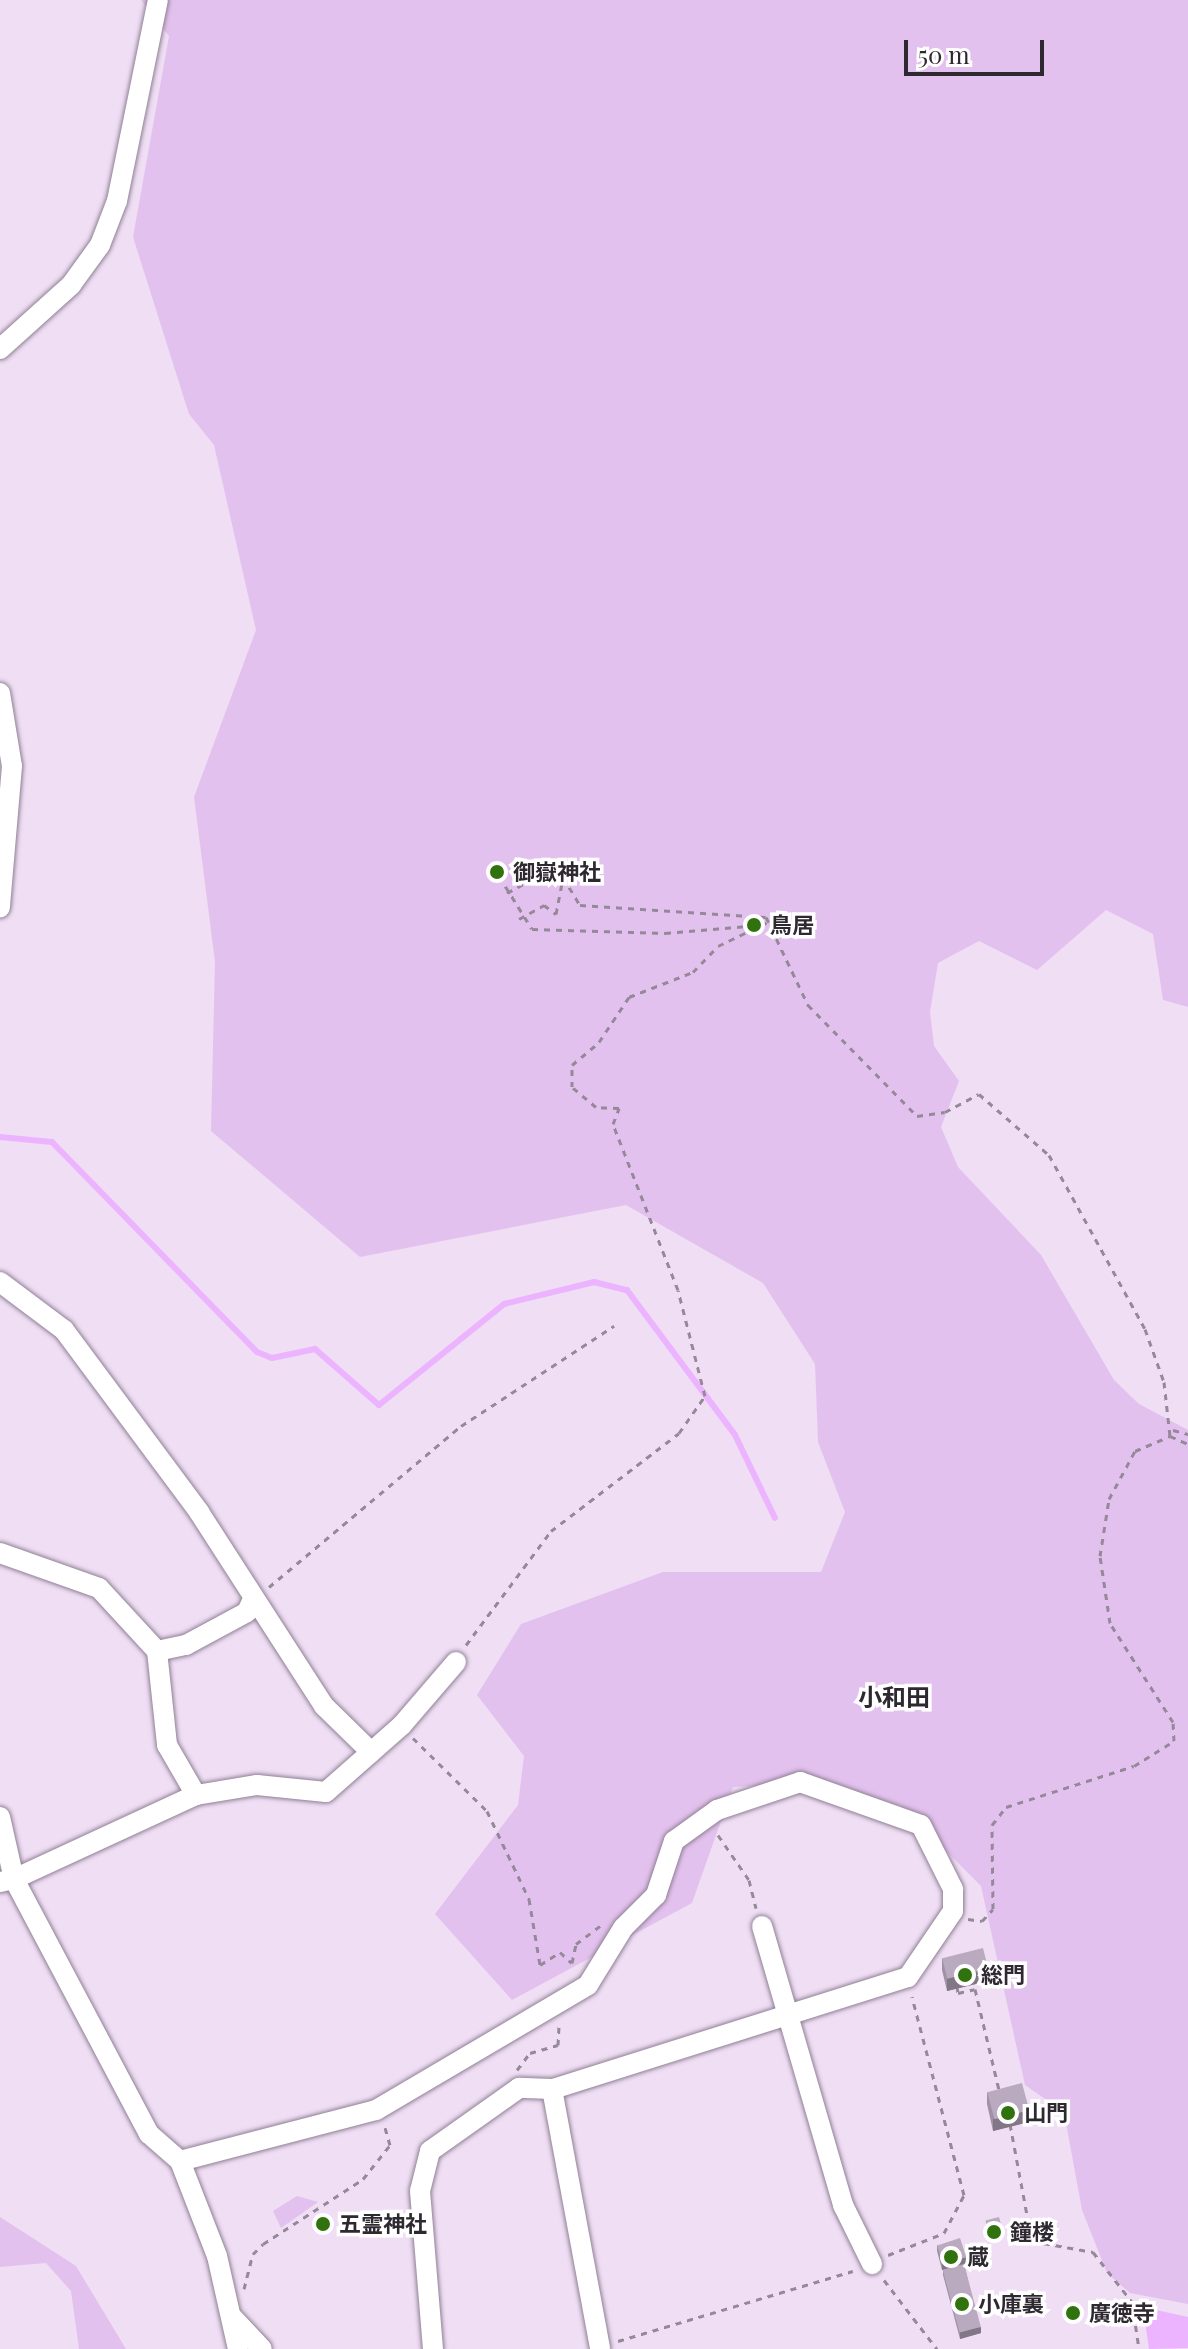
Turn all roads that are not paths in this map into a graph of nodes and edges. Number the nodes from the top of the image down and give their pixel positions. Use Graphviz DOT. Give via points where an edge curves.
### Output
graph roads {
  1 [pos="158,0"];
  2 [pos="0,349"];
  3 [pos="0,693"];
  4 [pos="0,907"];
  5 [pos="0,1282"];
  6 [pos="0,1553"];
  7 [pos="253,1599"];
  8 [pos="157,1651"];
  9 [pos="456,1662"];
  10 [pos="371,1752"];
  11 [pos="196,1795"];
  12 [pos="0,1817"];
  13 [pos="0,1882"];
  14 [pos="762,1926"];
  15 [pos="787,2016"];
  16 [pos="552,2089"];
  17 [pos="180,2161"];
  18 [pos="872,2264"];
  19 [pos="233,2318"];
  20 [pos="599,2348"];
  21 [pos="238,2349"];
  22 [pos="262,2349"];
  23 [pos="433,2349"];
  1 -- 2 [label="street" via="117,201 100,245 71,285"];
  3 -- 4 [label="street" via="12,766"];
  5 -- 7 [label="street" via="64,1330 166,1465"];
  6 -- 8 [label="street" via="99,1588"];
  7 -- 8 [label="street" via="247,1612 186,1645"];
  7 -- 10 [label="street" via="324,1706"];
  8 -- 11 [label="street" via="167,1745"];
  9 -- 10 [label="street"];
  10 -- 11 [label="street" via="326,1792 257,1785"];
  11 -- 17 [label="street" via="14,1879 149,2134"];
  12 -- 13 [label="street" via="14,1879"];
  14 -- 15 [label="street"];
  15 -- 16 [label="street"];
  15 -- 17 [label="street" via="909,1985 953,1911 953,1889 921,1825 800,1782 696,1823 674,1841 656,1895 611,1944 588,1985 376,2110"];
  15 -- 18 [label="street" via="843,2205"];
  16 -- 20 [label="street"];
  16 -- 23 [label="street" via="519,2088 430,2151 421,2173"];
  17 -- 19 [label="street"];
  19 -- 21 [label="street"];
  19 -- 22 [label="street"];
}
